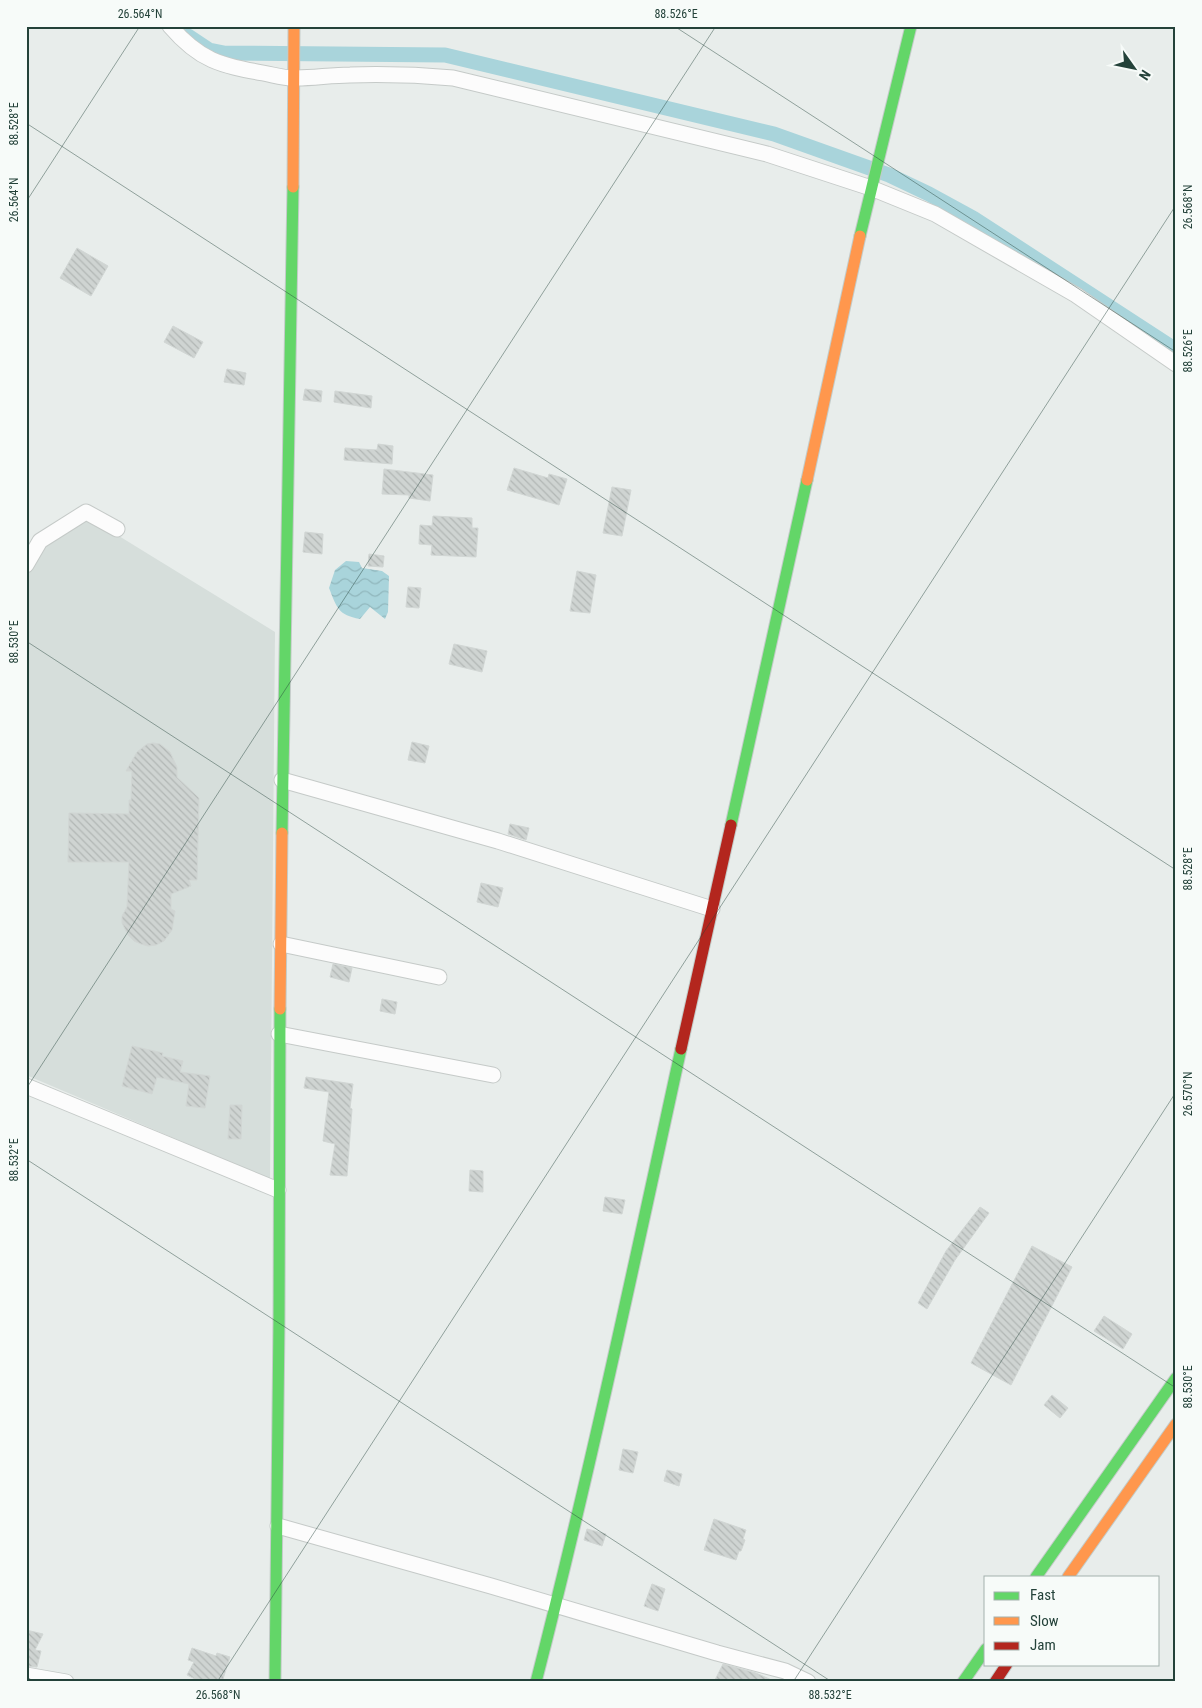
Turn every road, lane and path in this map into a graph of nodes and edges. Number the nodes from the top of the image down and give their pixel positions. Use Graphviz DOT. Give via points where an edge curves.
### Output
graph roads {
  1 [pos="170,26"];
  2 [pos="294,26"];
  3 [pos="911,26"];
  4 [pos="295,72"];
  5 [pos="873,183"];
  6 [pos="1176,364"];
  7 [pos="117,529"];
  8 [pos="26,565"];
  9 [pos="282,780"];
  10 [pos="712,909"];
  11 [pos="281,944"];
  12 [pos="439,977"];
  13 [pos="279,1034"];
  14 [pos="493,1075"];
  15 [pos="26,1086"];
  16 [pos="278,1190"];
  17 [pos="1176,1378"];
  18 [pos="1176,1424"];
  19 [pos="278,1526"];
  20 [pos="1037,1576"];
  21 [pos="1069,1576"];
  22 [pos="556,1605"];
  23 [pos="984,1652"];
  24 [pos="1005,1666"];
  25 [pos="26,1675"];
  26 [pos="66,1682"];
  27 [pos="276,1682"];
  28 [pos="536,1682"];
  29 [pos="808,1682"];
  30 [pos="963,1682"];
  31 [pos="994,1682"];
  1 -- 4 [label="street" via="184,42 212,61 233,67"];
  2 -- 4 [label="main road"];
  3 -- 5 [label="main road"];
  4 -- 5 [label="street" via="453,78"];
  4 -- 9 [label="main road"];
  5 -- 6 [label="street" via="1068,290"];
  5 -- 10 [label="main road"];
  7 -- 8 [label="street" via="86,512 40,541"];
  9 -- 10 [label="street" via="498,841"];
  9 -- 11 [label="main road"];
  10 -- 22 [label="main road"];
  11 -- 12 [label="street"];
  11 -- 13 [label="main road"];
  13 -- 14 [label="street"];
  13 -- 16 [label="main road"];
  15 -- 16 [label="street"];
  16 -- 19 [label="main road"];
  17 -- 20 [label="main road"];
  18 -- 21 [label="main road"];
  19 -- 22 [label="street"];
  19 -- 27 [label="main road"];
  22 -- 28 [label="main road"];
  22 -- 29 [label="street" via="785,1671"];
  23 -- 30 [label="main road"];
  24 -- 31 [label="main road"];
  25 -- 26 [label="street"];
}
